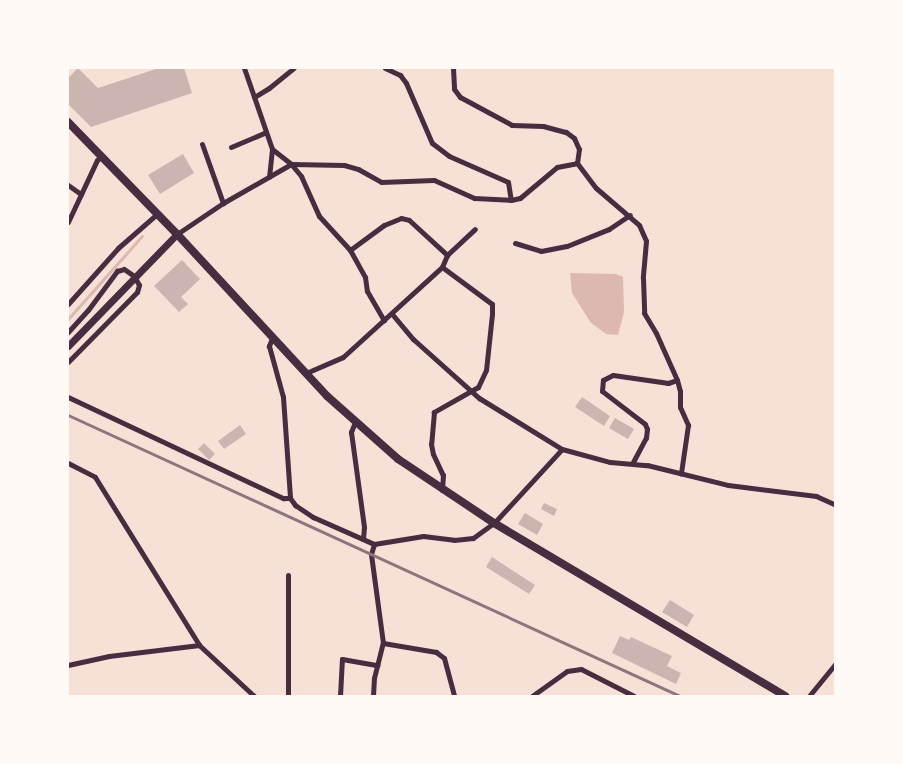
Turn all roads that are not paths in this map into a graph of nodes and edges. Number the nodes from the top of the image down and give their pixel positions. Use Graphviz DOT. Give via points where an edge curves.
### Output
graph roads {
  1 [pos="244,68"];
  2 [pos="294,68"];
  3 [pos="385,68"];
  4 [pos="453,68"];
  5 [pos="254,97"];
  6 [pos="68,122"];
  7 [pos="266,132"];
  8 [pos="202,144"];
  9 [pos="231,147"];
  10 [pos="272,149"];
  11 [pos="102,156"];
  12 [pos="577,163"];
  13 [pos="291,164"];
  14 [pos="269,177"];
  15 [pos="68,185"];
  16 [pos="81,194"];
  17 [pos="511,200"];
  18 [pos="223,203"];
  19 [pos="158,213"];
  20 [pos="630,215"];
  21 [pos="68,222"];
  22 [pos="475,229"];
  23 [pos="177,234"];
  24 [pos="515,243"];
  25 [pos="350,250"];
  26 [pos="447,255"];
  27 [pos="442,267"];
  28 [pos="134,276"];
  29 [pos="68,304"];
  30 [pos="392,314"];
  31 [pos="384,320"];
  32 [pos="68,332"];
  33 [pos="272,338"];
  34 [pos="68,346"];
  35 [pos="68,362"];
  36 [pos="306,374"];
  37 [pos="677,380"];
  38 [pos="472,392"];
  39 [pos="68,397"];
  40 [pos="355,422"];
  41 [pos="562,449"];
  42 [pos="633,462"];
  43 [pos="68,463"];
  44 [pos="681,473"];
  45 [pos="442,491"];
  46 [pos="290,498"];
  47 [pos="836,505"];
  48 [pos="494,523"];
  49 [pos="363,539"];
  50 [pos="374,544"];
  51 [pos="288,574"];
  52 [pos="383,644"];
  53 [pos="200,645"];
  54 [pos="836,663"];
  55 [pos="68,665"];
  56 [pos="377,665"];
  57 [pos="254,696"];
  58 [pos="288,696"];
  59 [pos="340,696"];
  60 [pos="373,696"];
  61 [pos="454,696"];
  62 [pos="532,696"];
  63 [pos="634,696"];
  64 [pos="785,696"];
  65 [pos="809,696"];
  1 -- 5 [label="street"];
  2 -- 5 [label="street"];
  3 -- 17 [label="street" via="400,75 406,83 432,142 449,156 508,182"];
  4 -- 12 [label="street" via="454,89 460,98 512,125 566,132 579,149"];
  5 -- 7 [label="street"];
  6 -- 11 [label="main road"];
  7 -- 9 [label="street"];
  7 -- 10 [label="street"];
  8 -- 18 [label="street"];
  10 -- 13 [label="street"];
  10 -- 14 [label="street"];
  11 -- 16 [label="street"];
  11 -- 19 [label="main road"];
  12 -- 17 [label="street" via="557,167 519,198"];
  12 -- 20 [label="street" via="596,188"];
  13 -- 14 [label="street"];
  13 -- 17 [label="street" via="344,165 381,182 434,180 474,198"];
  13 -- 25 [label="street" via="301,176 319,216"];
  14 -- 18 [label="street"];
  15 -- 16 [label="street"];
  16 -- 21 [label="street"];
  18 -- 23 [label="street"];
  19 -- 23 [label="main road"];
  19 -- 29 [label="street" via="129,237"];
  20 -- 24 [label="street" via="609,229 567,246 541,251"];
  20 -- 37 [label="street" via="646,241 644,313"];
  22 -- 26 [label="street"];
  23 -- 28 [label="street"];
  23 -- 33 [label="main road"];
  25 -- 26 [label="street" via="384,225 401,218 409,220"];
  25 -- 31 [label="street"];
  26 -- 27 [label="street"];
  27 -- 30 [label="street"];
  27 -- 38 [label="street" via="492,304 486,370"];
  28 -- 32 [label="street" via="124,269 117,272"];
  28 -- 34 [label="street"];
  28 -- 35 [label="street" via="139,285 137,292"];
  30 -- 31 [label="street"];
  30 -- 38 [label="street" via="413,339"];
  31 -- 36 [label="street" via="343,357"];
  33 -- 36 [label="main road"];
  33 -- 46 [label="street" via="269,346 283,397"];
  36 -- 40 [label="main road"];
  37 -- 42 [label="street" via="668,383 613,375 603,380 602,391 647,429"];
  37 -- 44 [label="street" via="688,434"];
  38 -- 41 [label="street"];
  38 -- 45 [label="street" via="434,412 431,444 443,475"];
  39 -- 46 [label="street"];
  40 -- 45 [label="main road"];
  40 -- 49 [label="street" via="351,432"];
  41 -- 42 [label="street" via="610,462"];
  41 -- 48 [label="street"];
  42 -- 44 [label="street"];
  43 -- 53 [label="street" via="95,477"];
  44 -- 47 [label="street" via="728,485 816,496"];
  45 -- 48 [label="main road"];
  46 -- 49 [label="street" via="313,517"];
  48 -- 50 [label="street" via="473,538 423,536"];
  48 -- 64 [label="main road"];
  49 -- 50 [label="street"];
  50 -- 52 [label="street" via="371,554"];
  51 -- 58 [label="street"];
  52 -- 56 [label="street"];
  52 -- 61 [label="street" via="436,652 444,658"];
  53 -- 55 [label="street"];
  53 -- 57 [label="street"];
  54 -- 65 [label="street"];
  56 -- 59 [label="street" via="342,659"];
  56 -- 60 [label="street"];
  62 -- 63 [label="street" via="567,671 581,669"];
}
